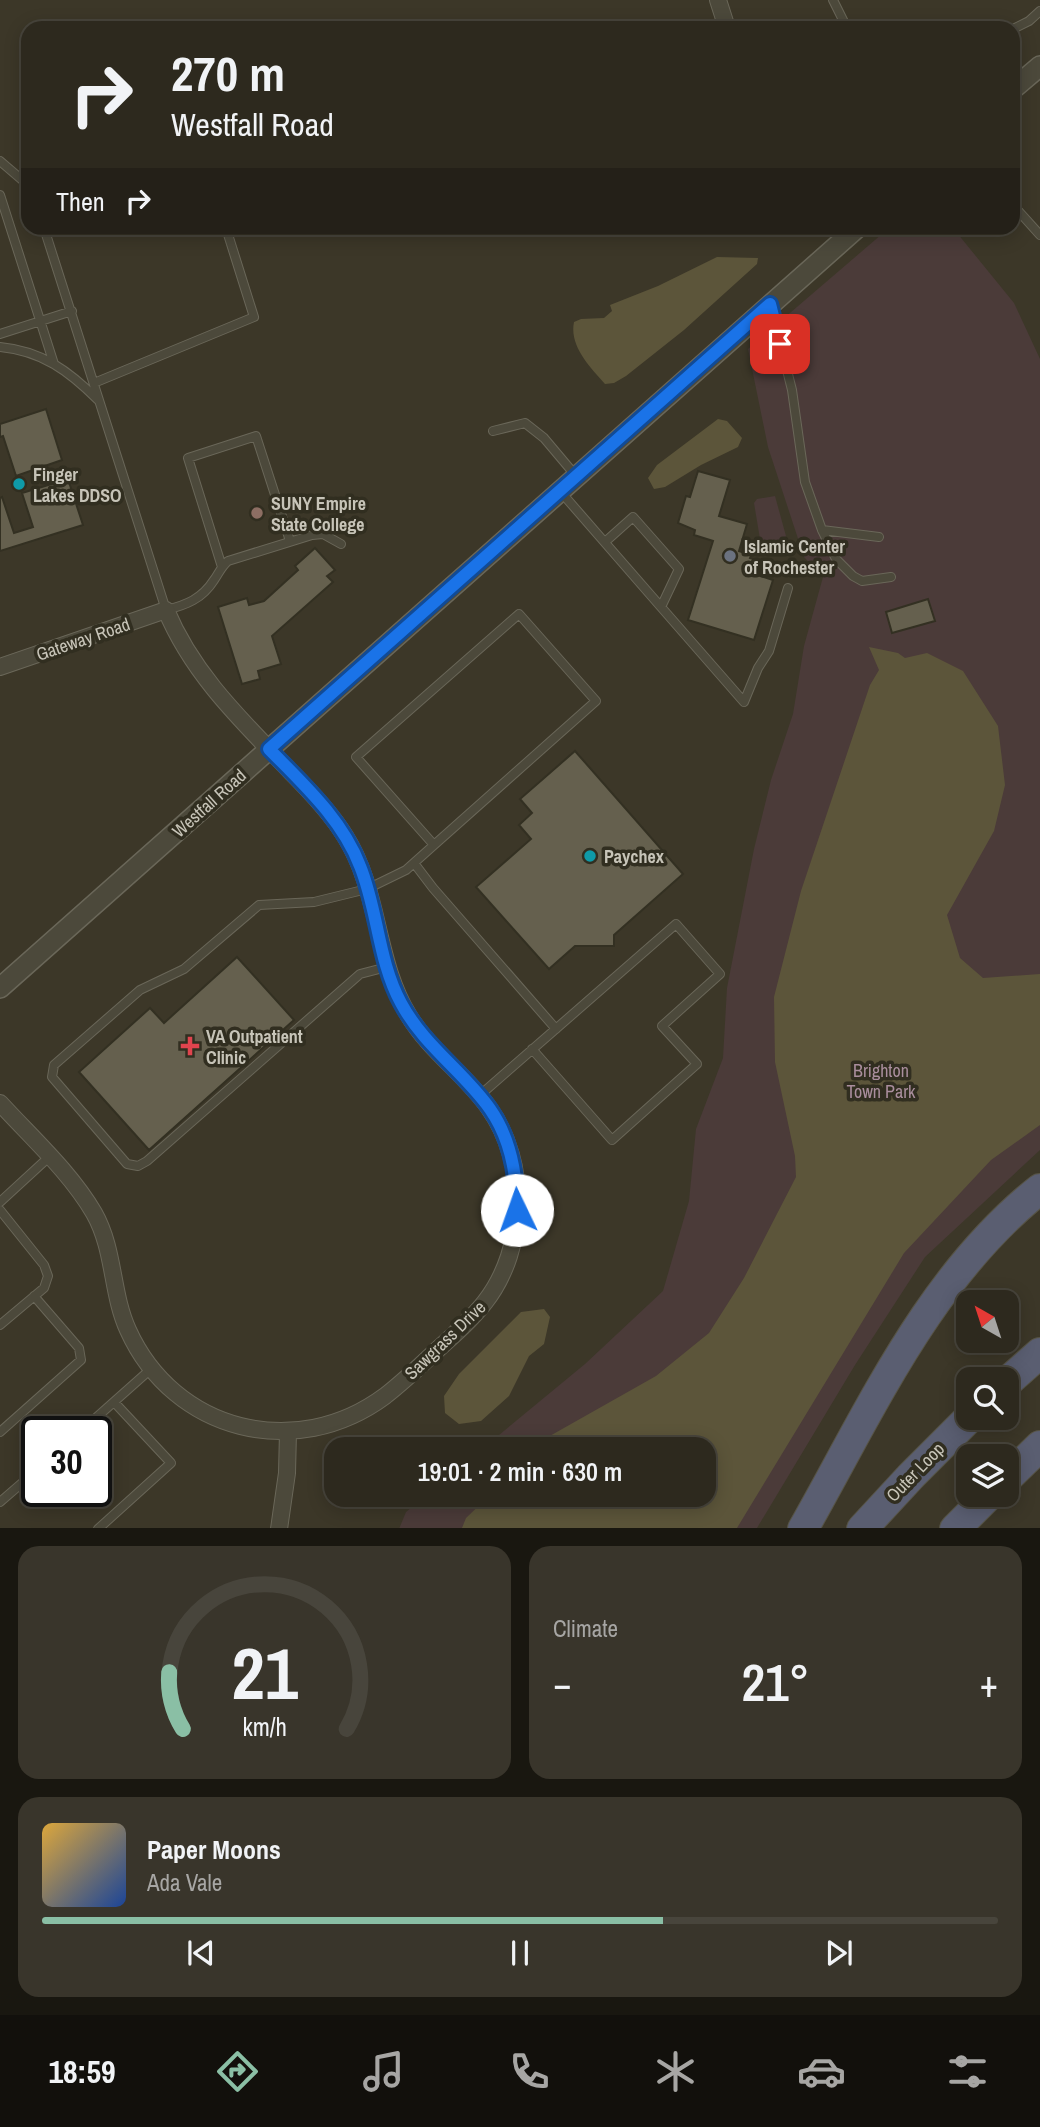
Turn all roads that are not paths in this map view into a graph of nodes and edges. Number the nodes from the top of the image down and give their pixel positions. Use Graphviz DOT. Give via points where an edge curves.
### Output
graph roads {
  1 [pos="718,0"];
  2 [pos="833,0"];
  3 [pos="1040,11"];
  4 [pos="725,21"];
  5 [pos="844,21"];
  6 [pos="1020,26"];
  7 [pos="1040,66"];
  8 [pos="1020,83"];
  9 [pos="0,161"];
  10 [pos="21,180"];
  11 [pos="0,195"];
  12 [pos="1020,213"];
  13 [pos="46,235"];
  14 [pos="228,235"];
  15 [pos="849,235"];
  16 [pos="1040,235"];
  17 [pos="770,304"];
  18 [pos="72,312"];
  19 [pos="41,321"];
  20 [pos="0,334"];
  21 [pos="0,347"];
  22 [pos="54,364"];
  23 [pos="94,383"];
  24 [pos="100,402"];
  25 [pos="493,431"];
  26 [pos="576,476"];
  27 [pos="560,491"];
  28 [pos="822,530"];
  29 [pos="879,537"];
  30 [pos="290,541"];
  31 [pos="605,542"];
  32 [pos="341,544"];
  33 [pos="222,567"];
  34 [pos="891,577"];
  35 [pos="788,589"];
  36 [pos="661,607"];
  37 [pos="166,610"];
  38 [pos="0,667"];
  39 [pos="269,749"];
  40 [pos="434,845"];
  41 [pos="414,863"];
  42 [pos="367,889"];
  43 [pos="387,967"];
  44 [pos="0,988"];
  45 [pos="556,1029"];
  46 [pos="532,1049"];
  47 [pos="479,1096"];
  48 [pos="0,1102"];
  49 [pos="49,1157"];
  50 [pos="1040,1189"];
  51 [pos="0,1202"];
  52 [pos="0,1210"];
  53 [pos="34,1296"];
  54 [pos="0,1325"];
  55 [pos="1040,1353"];
  56 [pos="152,1368"];
  57 [pos="1019,1372"];
  58 [pos="114,1402"];
  59 [pos="98,1416"];
  60 [pos="956,1430"];
  61 [pos="288,1432"];
  62 [pos="0,1433"];
  63 [pos="1040,1446"];
  64 [pos="1019,1466"];
  65 [pos="21,1484"];
  66 [pos="0,1502"];
  67 [pos="977,1507"];
  68 [pos="98,1528"];
  69 [pos="279,1528"];
  70 [pos="803,1528"];
  71 [pos="862,1528"];
  72 [pos="955,1528"];
  1 -- 4 [label="street"];
  2 -- 5 [label="lane"];
  3 -- 6 [label="lane"];
  7 -- 8 [label="street"];
  9 -- 10 [label="lane"];
  11 -- 19 [label="lane"];
  12 -- 16 [label="lane"];
  13 -- 18 [label="lane"];
  14 -- 23 [label="lane" via="254,317"];
  15 -- 17 [label="street, Westfall Road"];
  17 -- 26 [label="street, Westfall Road"];
  17 -- 28 [label="lane" via="792,390 805,482"];
  18 -- 19 [label="lane"];
  18 -- 23 [label="lane"];
  19 -- 20 [label="lane"];
  19 -- 22 [label="lane"];
  21 -- 22 [label="lane" via="24,349"];
  22 -- 24 [label="lane"];
  23 -- 24 [label="lane"];
  24 -- 37 [label="lane"];
  25 -- 26 [label="lane" via="525,423"];
  26 -- 27 [label="street, Westfall Road"];
  27 -- 31 [label="lane"];
  27 -- 39 [label="street, Westfall Road"];
  28 -- 29 [label="lane"];
  28 -- 34 [label="lane" via="836,559 853,576 862,581"];
  30 -- 32 [label="lane" via="323,534"];
  30 -- 33 [label="lane"];
  30 -- 33 [label="lane" via="256,436 188,458"];
  31 -- 36 [label="lane"];
  31 -- 36 [label="lane" via="633,517 679,569"];
  33 -- 37 [label="lane" via="205,592"];
  35 -- 36 [label="lane" via="769,652 744,702"];
  37 -- 38 [label="street, Gateway Road"];
  37 -- 39 [label="street, Sawgrass Drive" via="191,661 220,699"];
  39 -- 42 [label="street, Sawgrass Drive" via="343,833"];
  39 -- 44 [label="street, Westfall Road"];
  40 -- 40 [label="lane" via="596,701 519,614 356,757"];
  40 -- 41 [label="lane"];
  41 -- 42 [label="lane"];
  41 -- 45 [label="lane"];
  42 -- 43 [label="street, Sawgrass Drive"];
  42 -- 43 [label="lane" via="314,902 259,905 184,969 141,990 54,1065 52,1077 127,1164 138,1166 360,974"];
  43 -- 47 [label="street, Sawgrass Drive" via="414,1025"];
  45 -- 46 [label="lane"];
  45 -- 46 [label="lane" via="676,924 720,974 662,1026 697,1064 612,1140"];
  46 -- 47 [label="lane"];
  47 -- 61 [label="street, Sawgrass Drive" via="502,1130 517,1189 514,1233 499,1280 466,1324 370,1407 330,1425"];
  48 -- 49 [label="street, Sawgrass Drive"];
  49 -- 51 [label="lane"];
  49 -- 56 [label="street, Sawgrass Drive" via="94,1214 110,1252 126,1326"];
  50 -- 70 [label="highway" via="979,1247 931,1308"];
  52 -- 53 [label="lane" via="48,1276 44,1288"];
  53 -- 54 [label="lane"];
  53 -- 62 [label="lane" via="79,1348 81,1360"];
  55 -- 57 [label="highway"];
  56 -- 58 [label="lane"];
  56 -- 61 [label="street, Sawgrass Drive" via="206,1414 247,1428"];
  58 -- 59 [label="lane"];
  58 -- 68 [label="lane" via="171,1463"];
  60 -- 71 [label="highway, Outer Loop"];
  61 -- 69 [label="street"];
  63 -- 64 [label="highway"];
  65 -- 66 [label="lane"];
  67 -- 72 [label="highway"];
}
